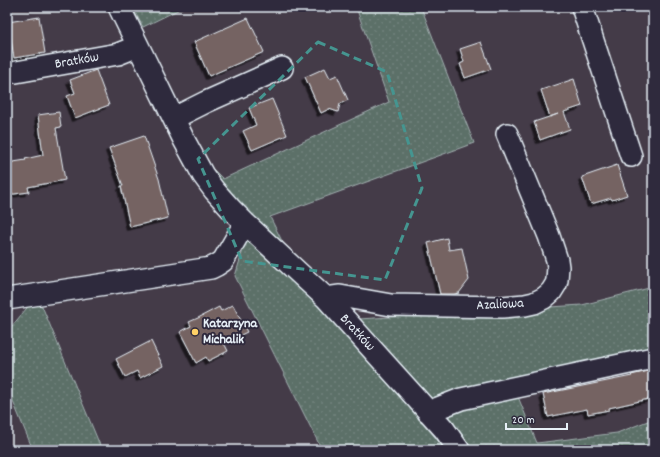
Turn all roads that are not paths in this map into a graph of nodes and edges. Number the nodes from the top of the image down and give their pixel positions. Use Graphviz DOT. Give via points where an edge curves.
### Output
graph roads {
  1 [pos="119,7"];
  2 [pos="582,7"];
  3 [pos="138,46"];
  4 [pos="282,68"];
  5 [pos="16,72"];
  6 [pos="174,118"];
  7 [pos="507,134"];
  8 [pos="631,156"];
  9 [pos="246,223"];
  10 [pos="326,298"];
  11 [pos="7,300"];
  12 [pos="653,358"];
  13 [pos="428,412"];
  14 [pos="459,450"];
  1 -- 3 [label="street, Bratków"];
  2 -- 8 [label="street"];
  3 -- 5 [label="street, Bratków" via="118,54"];
  3 -- 6 [label="street, Bratków"];
  4 -- 6 [label="street"];
  6 -- 9 [label="street, Bratków" via="203,175"];
  7 -- 10 [label="street, Azaliowa" via="557,260 558,280 551,292 534,303 502,307 391,305 340,296"];
  9 -- 10 [label="street, Bratków"];
  9 -- 11 [label="street" via="223,261 211,268"];
  10 -- 13 [label="street, Bratków"];
  12 -- 13 [label="street" via="461,399"];
  13 -- 14 [label="street, Bratków"];
}
